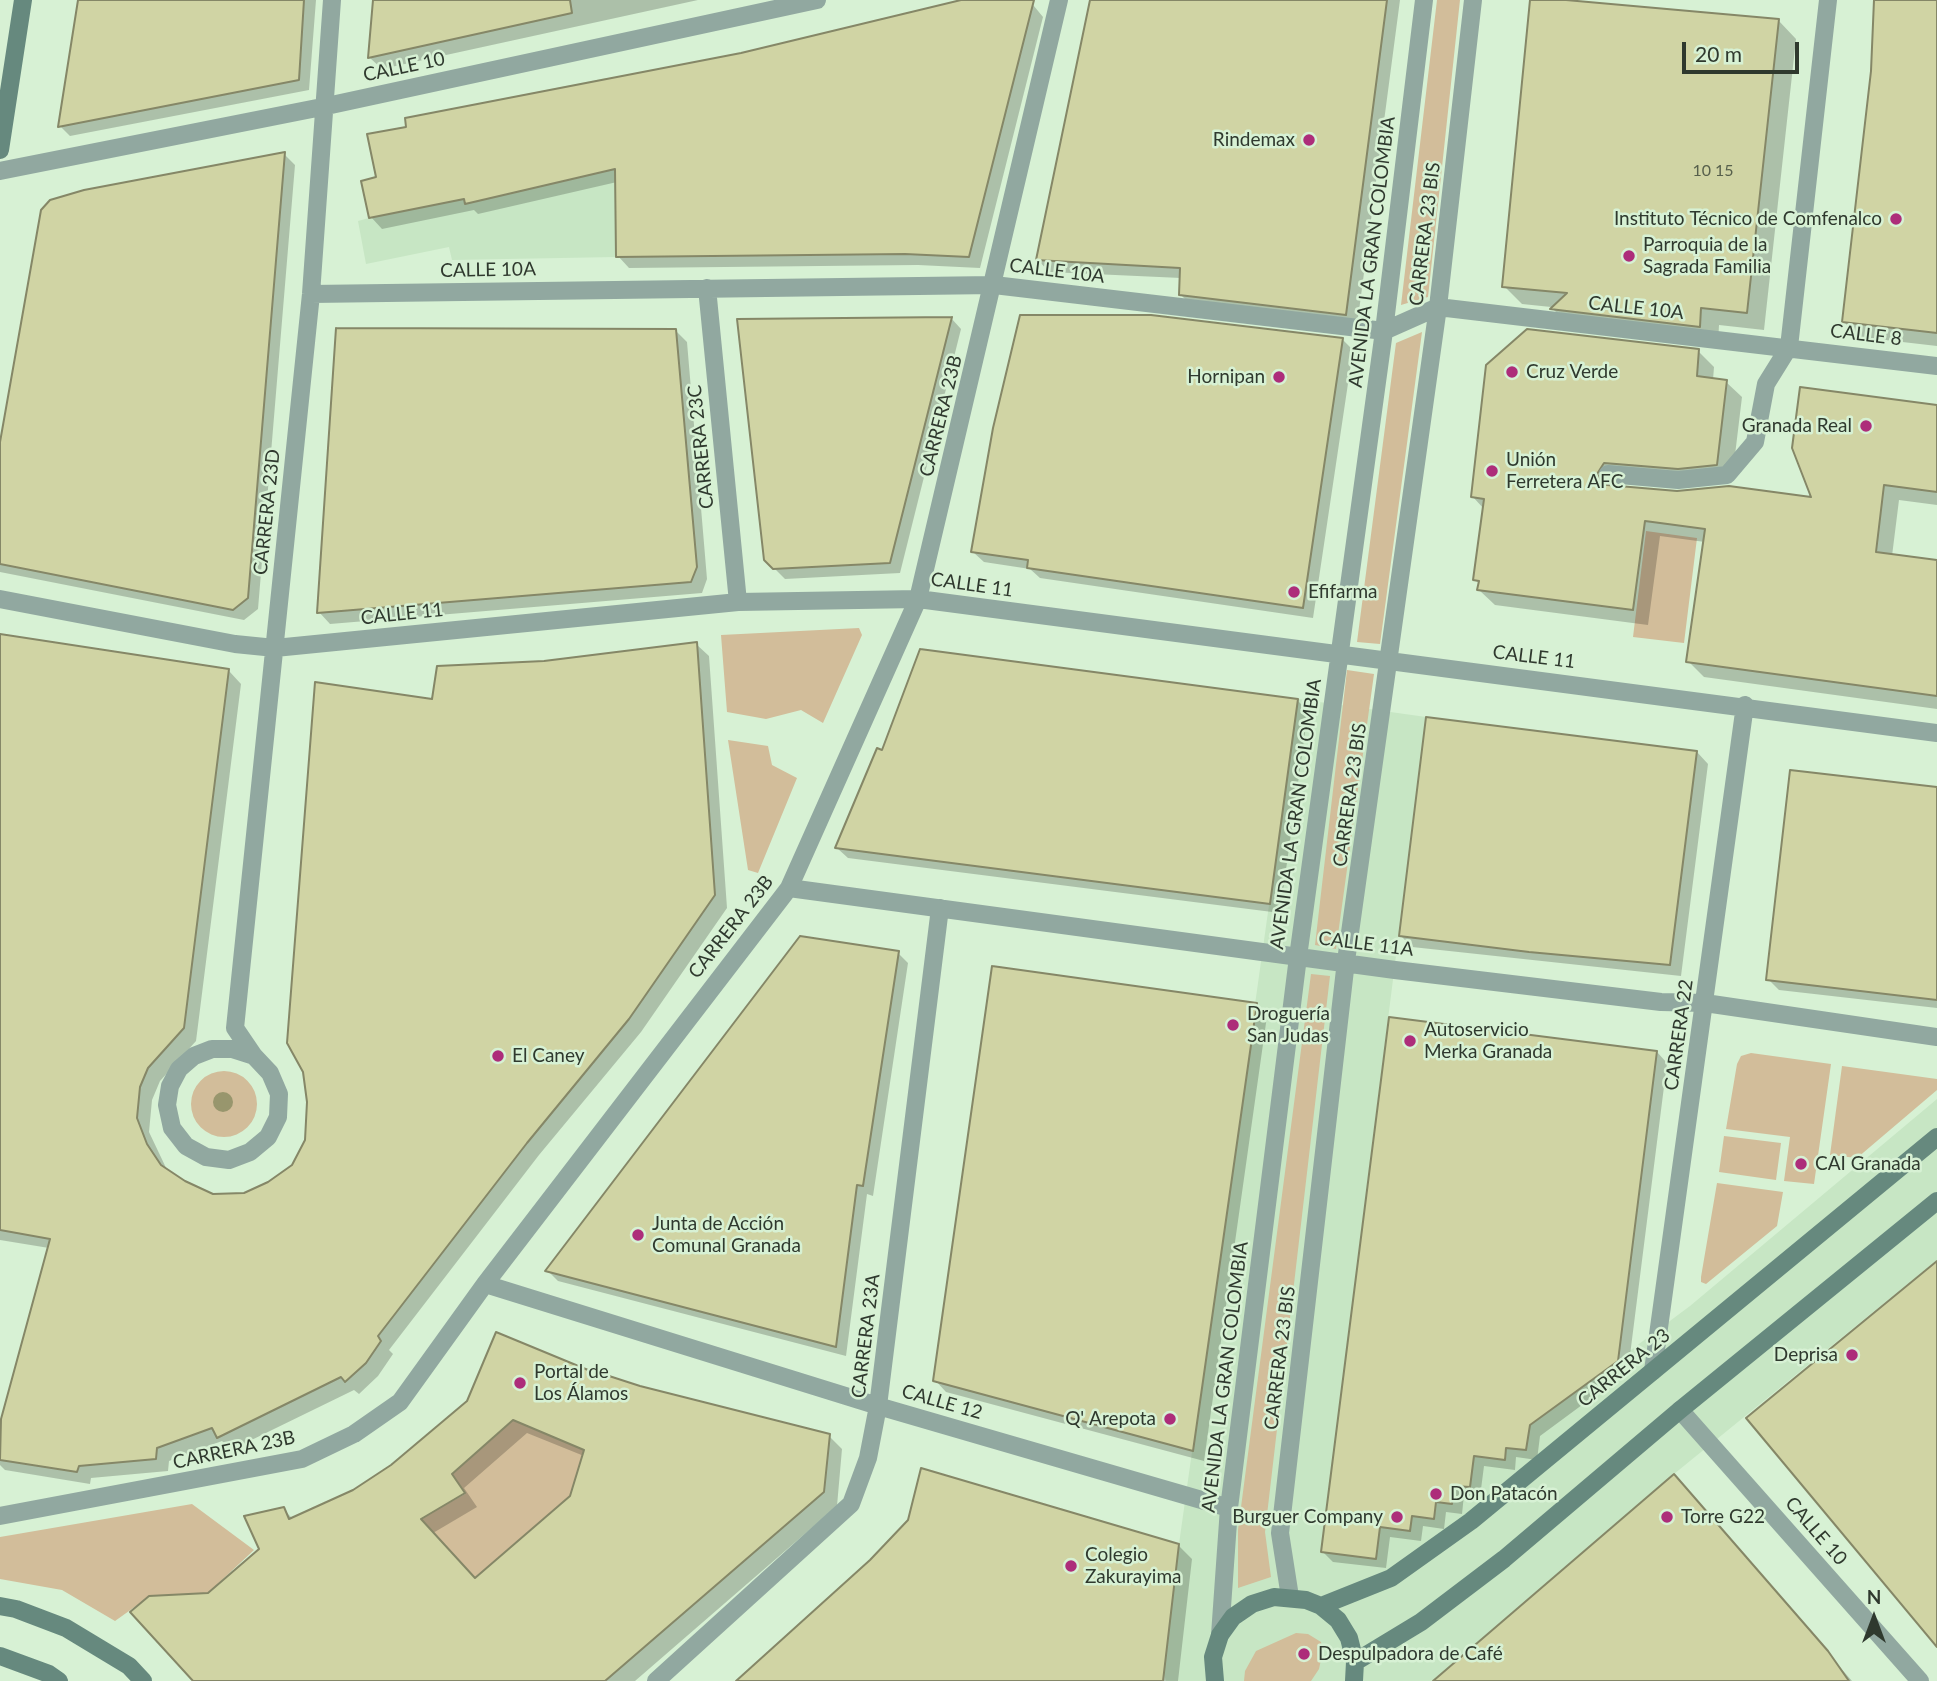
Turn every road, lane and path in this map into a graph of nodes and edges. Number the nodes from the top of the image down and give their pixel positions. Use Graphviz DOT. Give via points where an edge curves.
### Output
graph roads {
  1 [pos="23,0"];
  2 [pos="332,0"];
  3 [pos="817,0"];
  4 [pos="1059,0"];
  5 [pos="1424,0"];
  6 [pos="1473,0"];
  7 [pos="1828,0"];
  8 [pos="753,6"];
  9 [pos="322,107"];
  10 [pos="0,150"];
  11 [pos="0,171"];
  12 [pos="994,285"];
  13 [pos="706,288"];
  14 [pos="311,294"];
  15 [pos="1438,307"];
  16 [pos="1384,331"];
  17 [pos="1789,347"];
  18 [pos="1937,366"];
  19 [pos="1608,474"];
  20 [pos="0,599"];
  21 [pos="918,599"];
  22 [pos="738,602"];
  23 [pos="275,648"];
  24 [pos="1340,655"];
  25 [pos="1391,660"];
  26 [pos="1745,705"];
  27 [pos="1937,733"];
  28 [pos="789,888"];
  29 [pos="940,908"];
  30 [pos="1298,957"];
  31 [pos="1346,961"];
  32 [pos="1705,1003"];
  33 [pos="235,1028"];
  34 [pos="1937,1037"];
  35 [pos="212,1049"];
  36 [pos="254,1056"];
  37 [pos="1937,1137"];
  38 [pos="1937,1201"];
  39 [pos="485,1284"];
  40 [pos="1653,1371"];
  41 [pos="878,1406"];
  42 [pos="1680,1410"];
  43 [pos="1229,1508"];
  44 [pos="0,1516"];
  45 [pos="1290,1597"];
  46 [pos="0,1606"];
  47 [pos="1321,1606"];
  48 [pos="1220,1635"];
  49 [pos="0,1656"];
  50 [pos="1355,1662"];
  51 [pos="125,1674"];
  52 [pos="59,1681"];
  53 [pos="143,1681"];
  54 [pos="656,1681"];
  55 [pos="1215,1681"];
  56 [pos="1354,1681"];
  57 [pos="1920,1681"];
  1 -- 10 [label="main road"];
  2 -- 9 [label="street, CARRERA 23D"];
  3 -- 8 [label="street, CALLE 10"];
  4 -- 12 [label="street, CARRERA 23B"];
  5 -- 16 [label="street, AVENIDA LA GRAN COLOMBIA"];
  6 -- 15 [label="street, CARRERA 23 BIS"];
  7 -- 17 [label="street"];
  8 -- 9 [label="street, CALLE 10"];
  9 -- 11 [label="street, CALLE 10"];
  9 -- 14 [label="street, CARRERA 23D"];
  12 -- 13 [label="street, CALLE 10A"];
  12 -- 16 [label="street, CALLE 10A"];
  12 -- 21 [label="street, CARRERA 23B"];
  13 -- 14 [label="street, CALLE 10A"];
  13 -- 22 [label="street, CARRERA 23C"];
  14 -- 23 [label="street, CARRERA 23D"];
  15 -- 16 [label="street"];
  15 -- 17 [label="street, CALLE 10A"];
  15 -- 25 [label="street, CARRERA 23 BIS"];
  16 -- 24 [label="street, AVENIDA LA GRAN COLOMBIA"];
  17 -- 18 [label="street, CALLE 8"];
  17 -- 19 [label="street" via="1766,384 1755,442 1727,475 1678,480"];
  20 -- 23 [label="street, CALLE 11"];
  21 -- 22 [label="street, CALLE 11"];
  21 -- 24 [label="street, CALLE 11"];
  21 -- 28 [label="street, CARRERA 23B"];
  22 -- 23 [label="street, CALLE 11"];
  23 -- 33 [label="street, CARRERA 23D"];
  24 -- 25 [label="street, CALLE 11"];
  24 -- 30 [label="street, AVENIDA LA GRAN COLOMBIA"];
  25 -- 26 [label="street, CALLE 11"];
  25 -- 31 [label="street, CARRERA 23 BIS"];
  26 -- 27 [label="street, CALLE 11"];
  26 -- 32 [label="street, CARRERA 22"];
  28 -- 29 [label="street, CALLE 11A"];
  28 -- 39 [label="street, CARRERA 23B"];
  29 -- 30 [label="street, CALLE 11A"];
  29 -- 41 [label="street, CARRERA 23A"];
  30 -- 31 [label="street, CALLE 11A"];
  30 -- 43 [label="street, AVENIDA LA GRAN COLOMBIA"];
  31 -- 32 [label="street, CALLE 11A" via="1661,1002"];
  31 -- 45 [label="street, CARRERA 23 BIS" via="1280,1532"];
  32 -- 34 [label="street, CALLE 11A"];
  32 -- 40 [label="street, CARRERA 22"];
  33 -- 35 [label="street"];
  33 -- 36 [label="street"];
  35 -- 36 [label="street"];
  35 -- 36 [label="street" via="179,1069 166,1105 172,1128 186,1146 206,1157 229,1160 250,1153 268,1138 278,1116 279,1094 270,1073"];
  37 -- 40 [label="main road, CARRERA 23"];
  38 -- 42 [label="main road"];
  39 -- 41 [label="street, CALLE 12"];
  39 -- 44 [label="street, CARRERA 23B" via="400,1402 354,1434 302,1459"];
  40 -- 47 [label="main road, CARRERA 23" via="1471,1521 1401,1571"];
  41 -- 43 [label="street, CALLE 12"];
  41 -- 54 [label="street, CARRERA 23A" via="868,1458 851,1504"];
  42 -- 50 [label="main road" via="1504,1559 1421,1622"];
  42 -- 57 [label="street, CALLE 10"];
  43 -- 48 [label="street, AVENIDA LA GRAN COLOMBIA"];
  45 -- 47 [label="main road"];
  45 -- 48 [label="main road" via="1252,1604 1233,1617"];
  46 -- 51 [label="main road" via="66,1628"];
  47 -- 50 [label="main road" via="1338,1620 1349,1638"];
  48 -- 55 [label="main road" via="1213,1657"];
  49 -- 52 [label="main road"];
  50 -- 56 [label="main road"];
  51 -- 53 [label="main road"];
}
